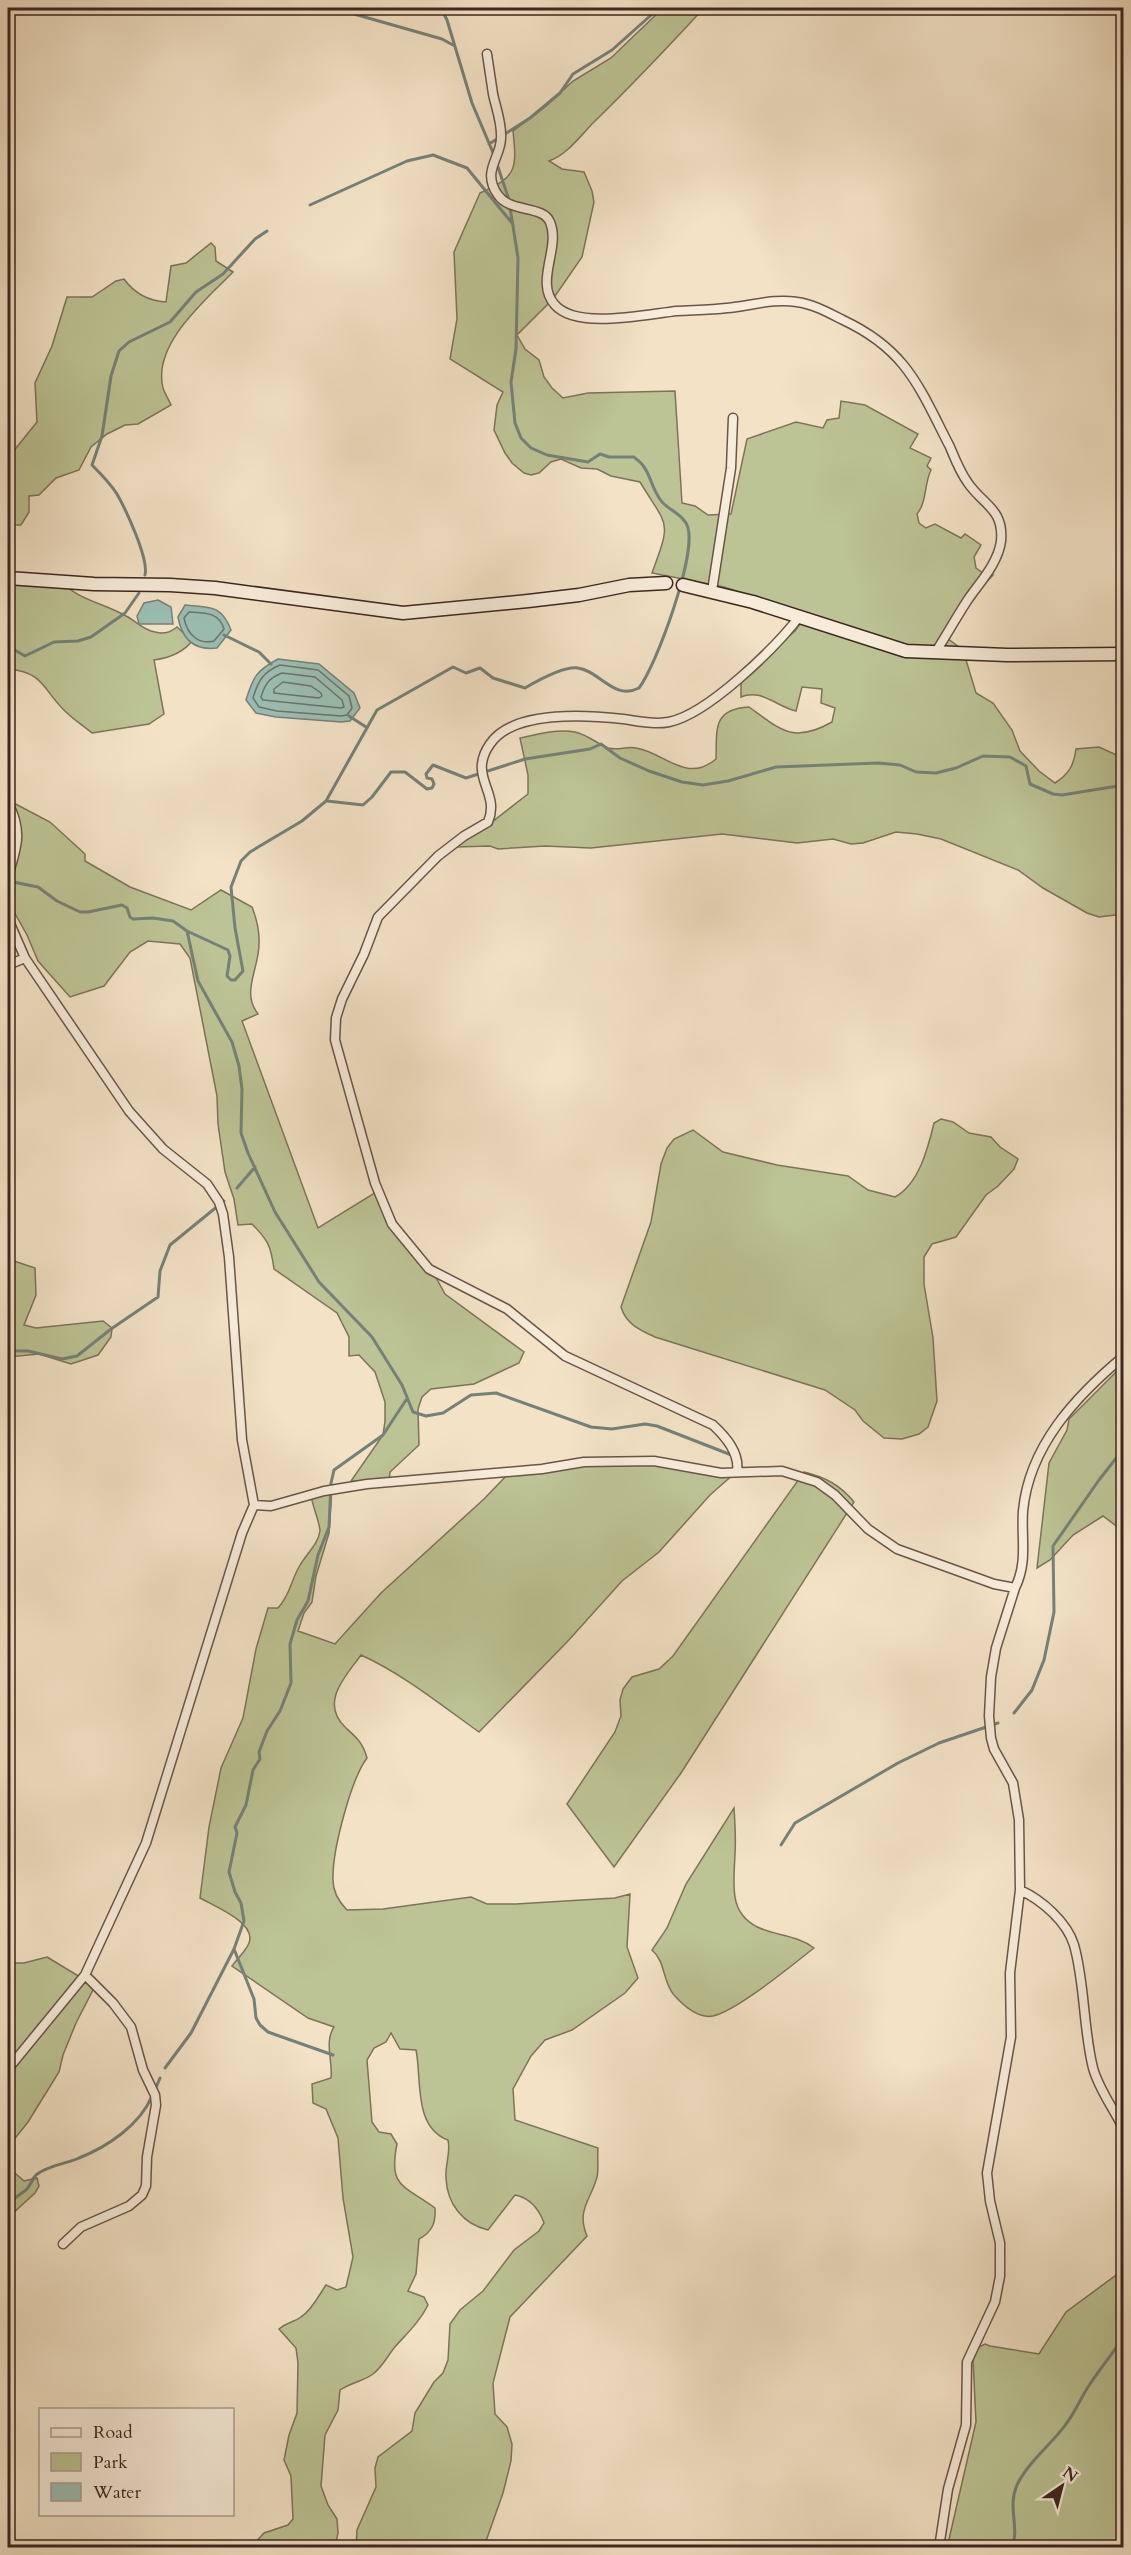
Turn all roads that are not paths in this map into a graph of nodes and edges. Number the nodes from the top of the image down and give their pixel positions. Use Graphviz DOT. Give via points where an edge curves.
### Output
graph roads {
  1 [pos="487,54"];
  2 [pos="733,418"];
  3 [pos="8,578"];
  4 [pos="666,583"];
  5 [pos="683,585"];
  6 [pos="712,591"];
  7 [pos="799,617"];
  8 [pos="935,653"];
  9 [pos="1124,654"];
  10 [pos="8,802"];
  11 [pos="8,876"];
  12 [pos="8,919"];
  13 [pos="25,958"];
  14 [pos="8,965"];
  15 [pos="1124,1356"];
  16 [pos="737,1472"];
  17 [pos="254,1505"];
  18 [pos="1015,1588"];
  19 [pos="1020,1890"];
  20 [pos="85,1974"];
  21 [pos="8,2069"];
  22 [pos="1124,2130"];
  23 [pos="63,2244"];
  24 [pos="939,2547"];
  1 -- 8 [label="street" via="502,139 492,164 495,189 508,204 544,214 550,222 547,281 548,294 555,306 593,319 619,319 797,302 864,329 902,360 967,481 994,509 1001,528 1001,543 993,563"];
  2 -- 6 [label="street" via="730,468"];
  3 -- 4 [label="street" via="215,588 403,613 528,602 629,585"];
  4 -- 5 [label="street"];
  5 -- 6 [label="street"];
  6 -- 7 [label="street"];
  7 -- 8 [label="street" via="893,648"];
  7 -- 16 [label="street" via="775,645 716,697 679,719 660,723 532,720 505,729 494,738 481,767 492,804 488,822 438,856 378,917 342,999 334,1033 384,1205 392,1224 429,1269 507,1309 565,1356 588,1369 713,1425 736,1457"];
  8 -- 9 [label="street"];
  10 -- 11 [label="street" via="19,831"];
  12 -- 13 [label="street"];
  13 -- 14 [label="street"];
  13 -- 17 [label="street" via="129,1111 163,1149 207,1184 219,1202 228,1247 242,1440"];
  15 -- 18 [label="street" via="1071,1406 1041,1452 1027,1488 1024,1565"];
  16 -- 17 [label="street" via="721,1473 654,1461 584,1462 367,1484 324,1491 282,1504"];
  16 -- 18 [label="street" via="782,1470 803,1476 835,1495 868,1529 897,1549"];
  17 -- 20 [label="street" via="146,1843"];
  18 -- 19 [label="street" via="996,1648 989,1727 994,1749 1014,1783"];
  19 -- 22 [label="street" via="1051,1912 1073,1944 1096,2078"];
  19 -- 24 [label="street" via="1010,1973 1011,2037 987,2173 1000,2243 1000,2277 995,2302 967,2362 966,2425 948,2489"];
  20 -- 21 [label="street"];
  20 -- 23 [label="street" via="131,2027 156,2104 142,2195 129,2206 92,2221"];
}
